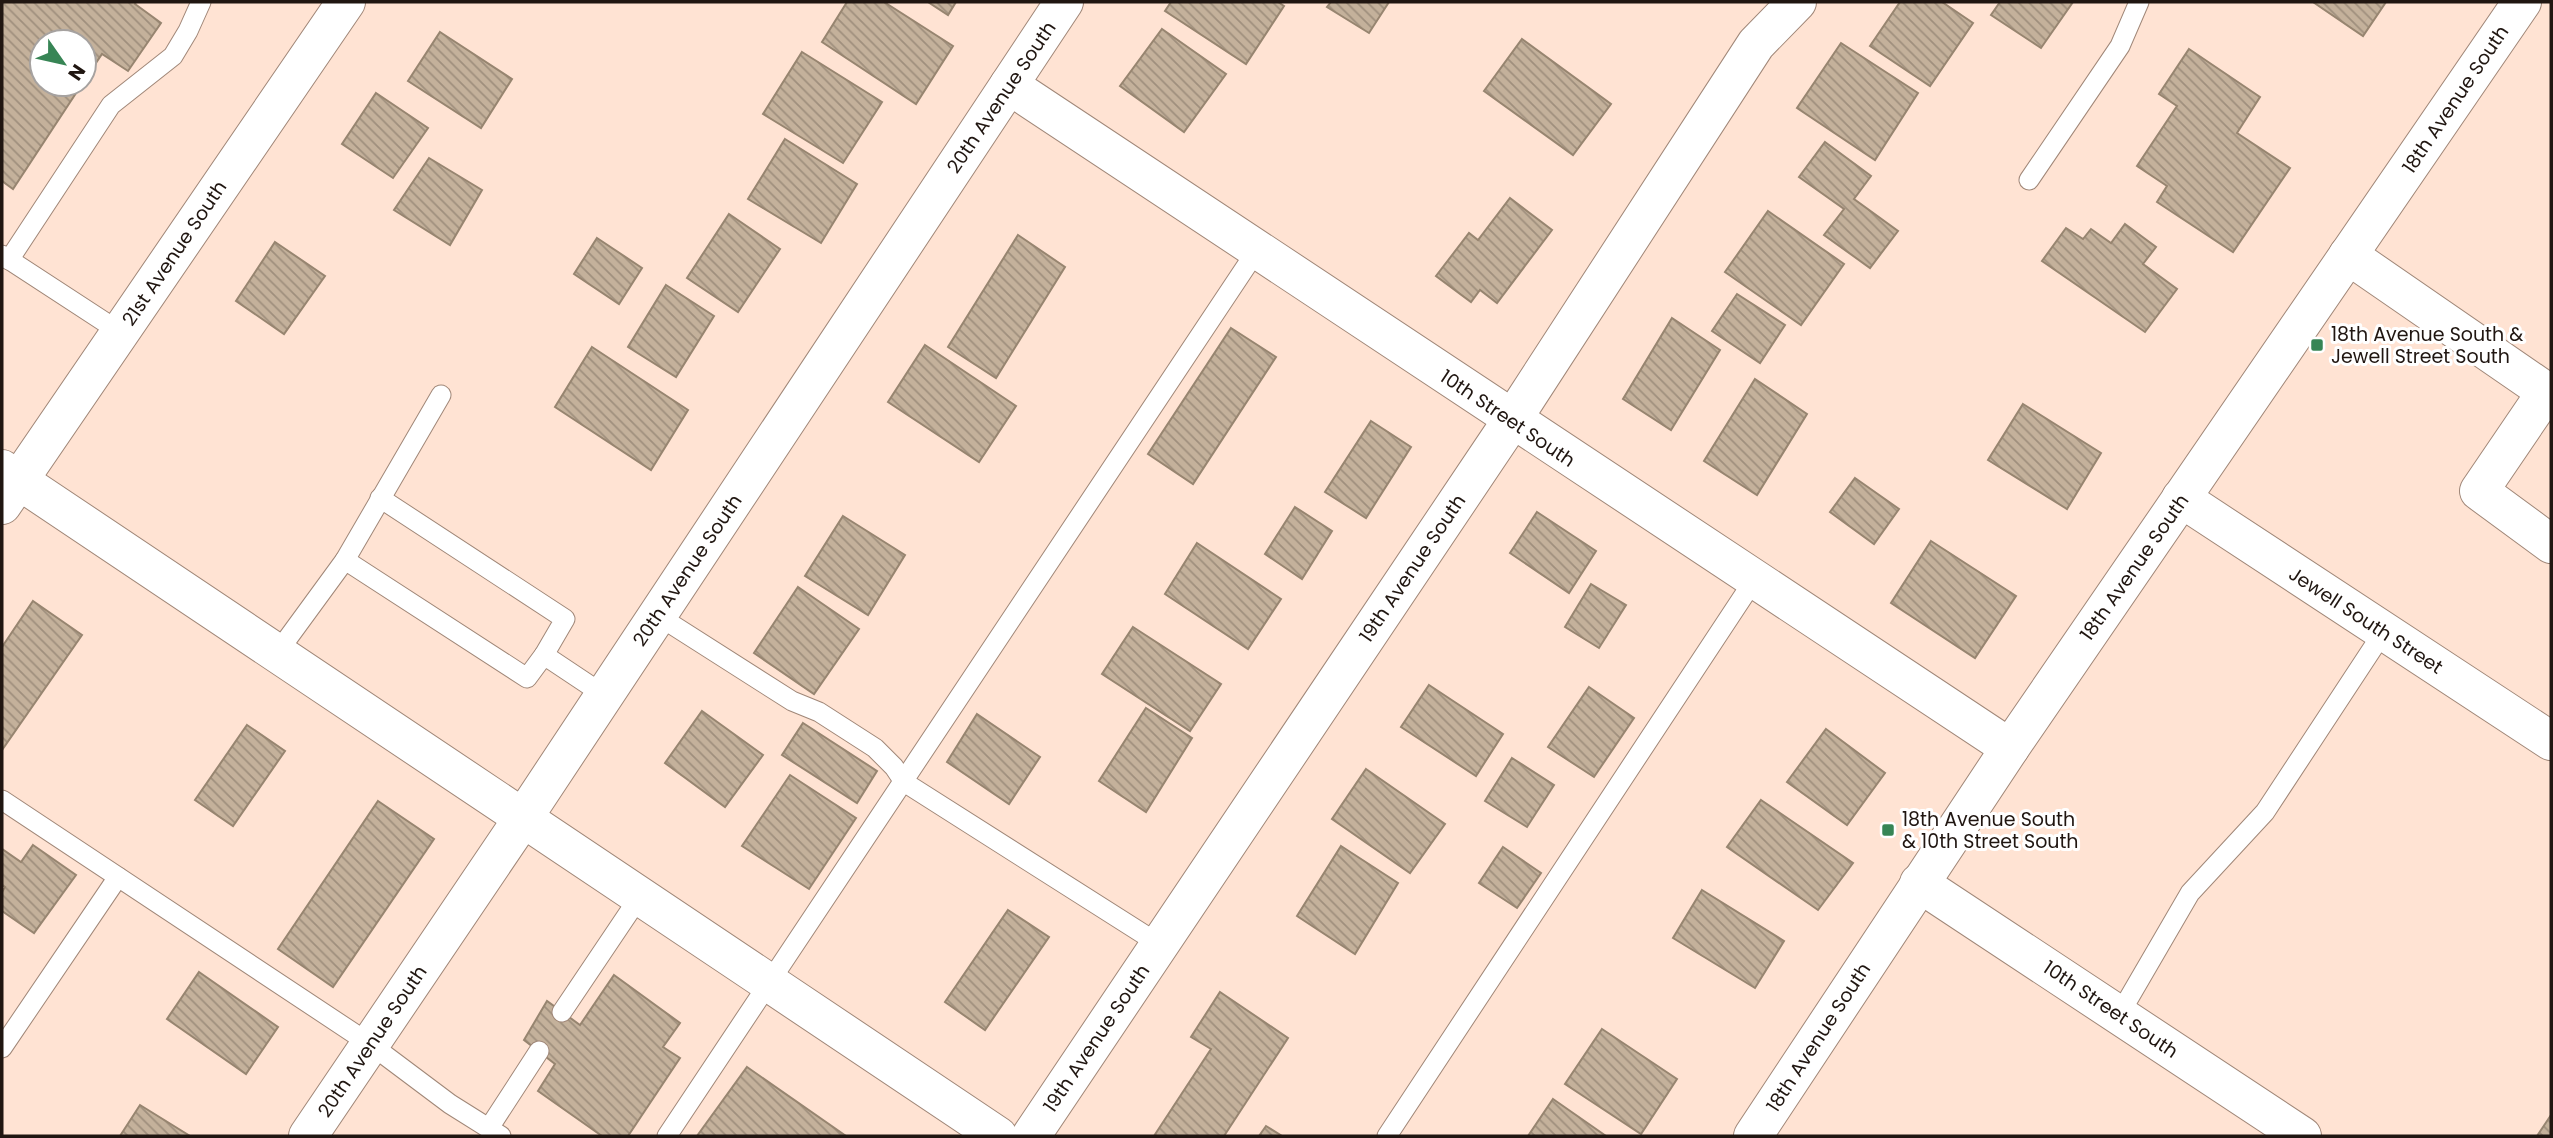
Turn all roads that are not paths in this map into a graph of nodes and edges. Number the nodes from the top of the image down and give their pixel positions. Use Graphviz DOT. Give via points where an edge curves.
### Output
graph roads {
  1 [pos="201,2"];
  2 [pos="346,2"];
  3 [pos="1064,2"];
  4 [pos="1797,2"];
  5 [pos="2139,2"];
  6 [pos="2522,2"];
  7 [pos="1009,85"];
  8 [pos="2029,180"];
  9 [pos="1257,250"];
  10 [pos="2348,255"];
  11 [pos="5,258"];
  12 [pos="120,332"];
  13 [pos="2549,393"];
  14 [pos="441,395"];
  15 [pos="1512,420"];
  16 [pos="7,484"];
  17 [pos="380,498"];
  18 [pos="2181,498"];
  19 [pos="2551,544"];
  20 [pos="345,560"];
  21 [pos="1754,580"];
  22 [pos="657,615"];
  23 [pos="2384,631"];
  24 [pos="277,653"];
  25 [pos="544,655"];
  26 [pos="604,695"];
  27 [pos="2551,741"];
  28 [pos="2010,748"];
  29 [pos="904,782"];
  30 [pos="2,800"];
  31 [pos="523,818"];
  32 [pos="118,877"];
  33 [pos="1919,883"];
  34 [pos="640,896"];
  35 [pos="1159,944"];
  36 [pos="770,984"];
  37 [pos="562,1012"];
  38 [pos="2119,1015"];
  39 [pos="370,1044"];
  40 [pos="2,1048"];
  41 [pos="539,1051"];
  42 [pos="495,1132"];
  43 [pos="1763,1133"];
  44 [pos="308,1136"];
  45 [pos="667,1136"];
  46 [pos="998,1136"];
  47 [pos="1031,1136"];
  48 [pos="1387,1136"];
  49 [pos="2302,1136"];
  1 -- 11 [label="lane" via="173,57 111,105"];
  2 -- 12 [label="street, 21st Avenue South"];
  3 -- 7 [label="street, 20th Avenue South"];
  4 -- 15 [label="street, 19th Avenue South" via="1756,44"];
  5 -- 8 [label="lane" via="2120,46"];
  6 -- 10 [label="street, 18th Avenue South"];
  7 -- 9 [label="street, 10th Street South"];
  7 -- 22 [label="street, 20th Avenue South"];
  9 -- 15 [label="street, 10th Street South"];
  9 -- 29 [label="lane"];
  10 -- 13 [label="street"];
  10 -- 18 [label="street, 18th Avenue South"];
  11 -- 12 [label="lane"];
  12 -- 16 [label="street, 21st Avenue South"];
  13 -- 19 [label="street" via="2479,491"];
  14 -- 17 [label="lane"];
  15 -- 21 [label="street, 10th Street South"];
  15 -- 35 [label="street, 19th Avenue South"];
  16 -- 24 [label="street"];
  17 -- 20 [label="lane"];
  17 -- 25 [label="lane" via="565,619"];
  18 -- 23 [label="street, Jewell South Street"];
  18 -- 28 [label="street, 18th Avenue South"];
  20 -- 24 [label="lane"];
  20 -- 25 [label="lane" via="527,678"];
  21 -- 28 [label="street, 10th Street South"];
  21 -- 48 [label="lane"];
  22 -- 26 [label="street, 20th Avenue South"];
  22 -- 29 [label="lane" via="875,748"];
  23 -- 27 [label="street, Jewell South Street"];
  23 -- 38 [label="lane" via="2265,812 2190,893"];
  24 -- 31 [label="street"];
  25 -- 26 [label="lane"];
  26 -- 31 [label="street, 20th Avenue South"];
  28 -- 33 [label="street, 18th Avenue South"];
  29 -- 35 [label="lane"];
  29 -- 36 [label="lane"];
  30 -- 32 [label="lane"];
  31 -- 34 [label="street"];
  31 -- 39 [label="street, 20th Avenue South"];
  32 -- 39 [label="lane"];
  32 -- 40 [label="lane"];
  33 -- 38 [label="street, 10th Street South"];
  33 -- 43 [label="street, 18th Avenue South"];
  34 -- 36 [label="street"];
  34 -- 37 [label="lane"];
  35 -- 47 [label="street, 19th Avenue South"];
  36 -- 45 [label="lane"];
  36 -- 46 [label="street"];
  38 -- 49 [label="street, 10th Street South"];
  39 -- 42 [label="lane"];
  39 -- 44 [label="street, 20th Avenue South"];
  41 -- 42 [label="lane"];
}
